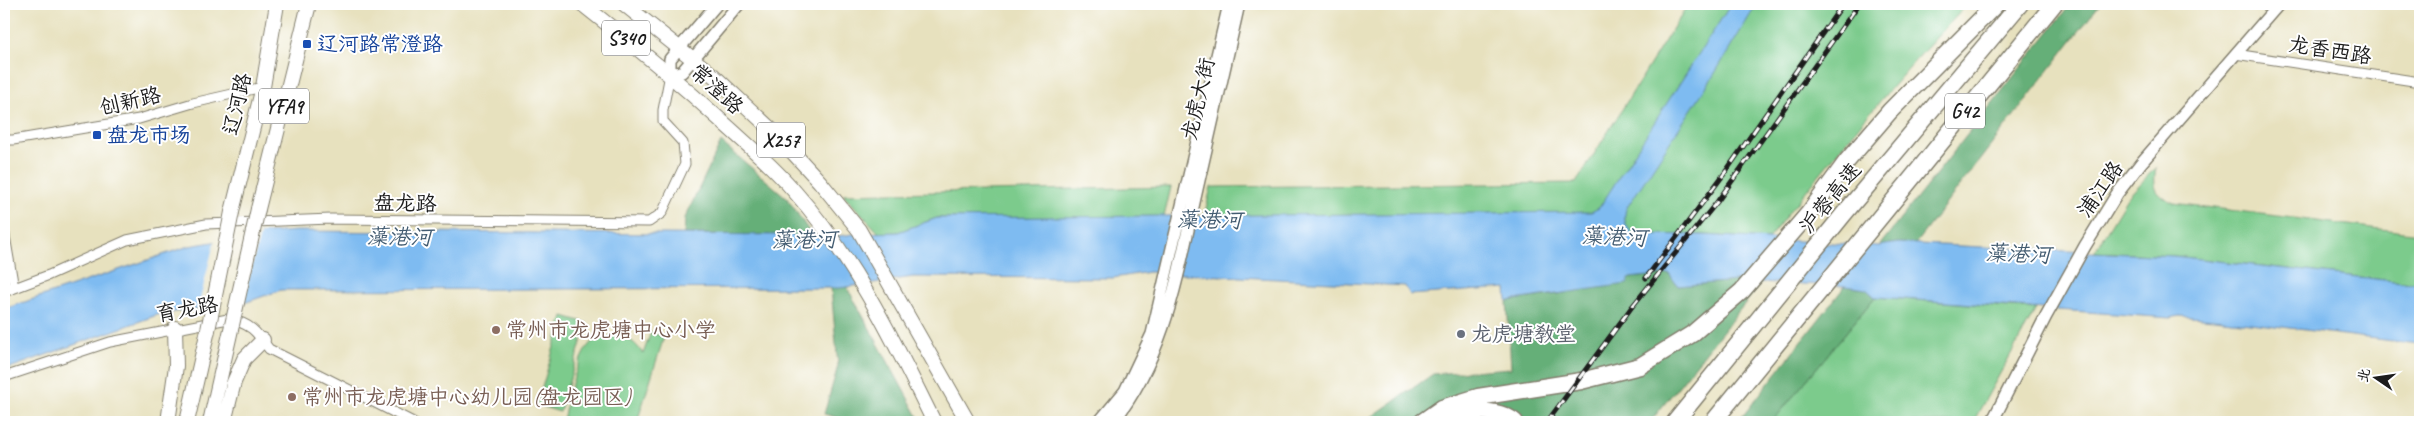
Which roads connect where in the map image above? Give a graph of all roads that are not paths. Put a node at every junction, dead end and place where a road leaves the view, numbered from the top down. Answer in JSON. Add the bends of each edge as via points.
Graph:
{"nodes":[{"id":1,"x":277,"y":4,"type":"edge"},
{"id":2,"x":309,"y":4,"type":"edge"},
{"id":3,"x":582,"y":4,"type":"edge"},
{"id":4,"x":624,"y":4,"type":"edge"},
{"id":5,"x":717,"y":4,"type":"edge"},
{"id":6,"x":739,"y":4,"type":"edge"},
{"id":7,"x":1229,"y":4,"type":"edge"},
{"id":8,"x":1239,"y":4,"type":"edge"},
{"id":9,"x":1996,"y":4,"type":"edge"},
{"id":10,"x":2020,"y":4,"type":"edge"},
{"id":11,"x":2054,"y":4,"type":"edge"},
{"id":12,"x":2279,"y":4,"type":"edge"},
{"id":13,"x":679,"y":47,"type":"junction"},
{"id":14,"x":2235,"y":54,"type":"junction"},
{"id":15,"x":694,"y":59,"type":"junction"},
{"id":16,"x":670,"y":74,"type":"junction"},
{"id":17,"x":2420,"y":82,"type":"edge"},
{"id":18,"x":263,"y":87,"type":"junction"},
{"id":19,"x":4,"y":140,"type":"edge"},
{"id":20,"x":1189,"y":201,"type":"junction"},
{"id":21,"x":4,"y":230,"type":"edge"},
{"id":22,"x":1169,"y":287,"type":"junction"},
{"id":23,"x":14,"y":288,"type":"junction"},
{"id":24,"x":4,"y":292,"type":"edge"},
{"id":25,"x":1809,"y":305,"type":"junction"},
{"id":26,"x":175,"y":328,"type":"junction"},
{"id":27,"x":263,"y":340,"type":"junction"},
{"id":28,"x":4,"y":377,"type":"edge"},
{"id":29,"x":168,"y":422,"type":"edge"},
{"id":30,"x":187,"y":422,"type":"edge"},
{"id":31,"x":210,"y":422,"type":"edge"},
{"id":32,"x":224,"y":422,"type":"edge"},
{"id":33,"x":414,"y":422,"type":"edge"},
{"id":34,"x":934,"y":422,"type":"edge"},
{"id":35,"x":968,"y":422,"type":"edge"},
{"id":36,"x":1099,"y":422,"type":"edge"},
{"id":37,"x":1113,"y":422,"type":"edge"},
{"id":38,"x":1422,"y":422,"type":"edge"},
{"id":39,"x":1438,"y":422,"type":"edge"},
{"id":40,"x":1515,"y":422,"type":"edge"},
{"id":41,"x":1675,"y":422,"type":"edge"},
{"id":42,"x":1712,"y":422,"type":"edge"},
{"id":43,"x":1722,"y":422,"type":"edge"},
{"id":44,"x":1992,"y":422,"type":"edge"}],
"edges":[{"from":1,"to":18,"type":"main road","name":"辽河路","number":"YFA9"},
{"from":2,"to":31,"type":"main road","number":"YFA9","bridge":true},
{"from":3,"to":16,"type":"main road","name":"常澄路","number":"S340"},
{"from":4,"to":13,"type":"main road","name":"常澄路","number":"S340"},
{"from":5,"to":13,"type":"street"},
{"from":6,"to":15,"type":"street"},
{"from":7,"to":20,"type":"street","name":"龙虎大街"},
{"from":8,"to":20,"type":"street","name":"龙虎大街"},
{"from":9,"to":38,"type":"highway","via":[[1890,110],[1742,291],[1692,334],[1640,366],[1581,381],[1472,399],[1442,408]]},
{"from":10,"to":41,"type":"highway","name":"沪蓉高速","number":"G42"},
{"from":11,"to":25,"type":"highway","number":"G42"},
{"from":12,"to":14,"type":"street","name":"浦江路"},
{"from":13,"to":15,"type":"main road","name":"常澄路"},
{"from":13,"to":16,"type":"street","via":[[670,60]]},
{"from":14,"to":17,"type":"street","name":"龙香西路"},
{"from":14,"to":44,"type":"street","name":"浦江路","via":[[2117,194],[2046,316]]},
{"from":15,"to":16,"type":"street","via":[[682,72]]},
{"from":15,"to":35,"type":"main road","name":"常澄路","number":"X257","via":[[776,134],[859,230]]},
{"from":16,"to":23,"type":"street","name":"盘龙路","via":[[663,121],[683,142],[685,164],[662,213],[649,222],[332,219],[206,224],[127,240]]},
{"from":16,"to":34,"type":"main road","name":"常澄路","number":"X257","via":[[788,185],[828,233],[901,354]]},
{"from":18,"to":19,"type":"street","name":"创新路","via":[[139,119]]},
{"from":18,"to":30,"type":"main road","name":"辽河路","number":"YFA9","bridge":true,"via":[[232,212]]},
{"from":20,"to":22,"type":"street"},
{"from":21,"to":23,"type":"street"},
{"from":22,"to":36,"type":"street","via":[[1152,334],[1125,391]]},
{"from":22,"to":37,"type":"street","via":[[1162,336],[1131,398]]},
{"from":23,"to":24,"type":"street","name":"盘龙路"},
{"from":25,"to":42,"type":"highway"},
{"from":25,"to":43,"type":"highway"},
{"from":26,"to":27,"type":"street","name":"育龙路","via":[[228,319],[244,322]]},
{"from":26,"to":28,"type":"street","name":"育龙路","via":[[110,342]]},
{"from":26,"to":29,"type":"main road","via":[[176,366]]},
{"from":27,"to":32,"type":"main road","via":[[244,359],[234,382]]},
{"from":27,"to":33,"type":"street","name":"育龙路","via":[[269,349]]},
{"from":39,"to":40,"type":"highway","via":[[1463,413],[1492,412]]}]}
